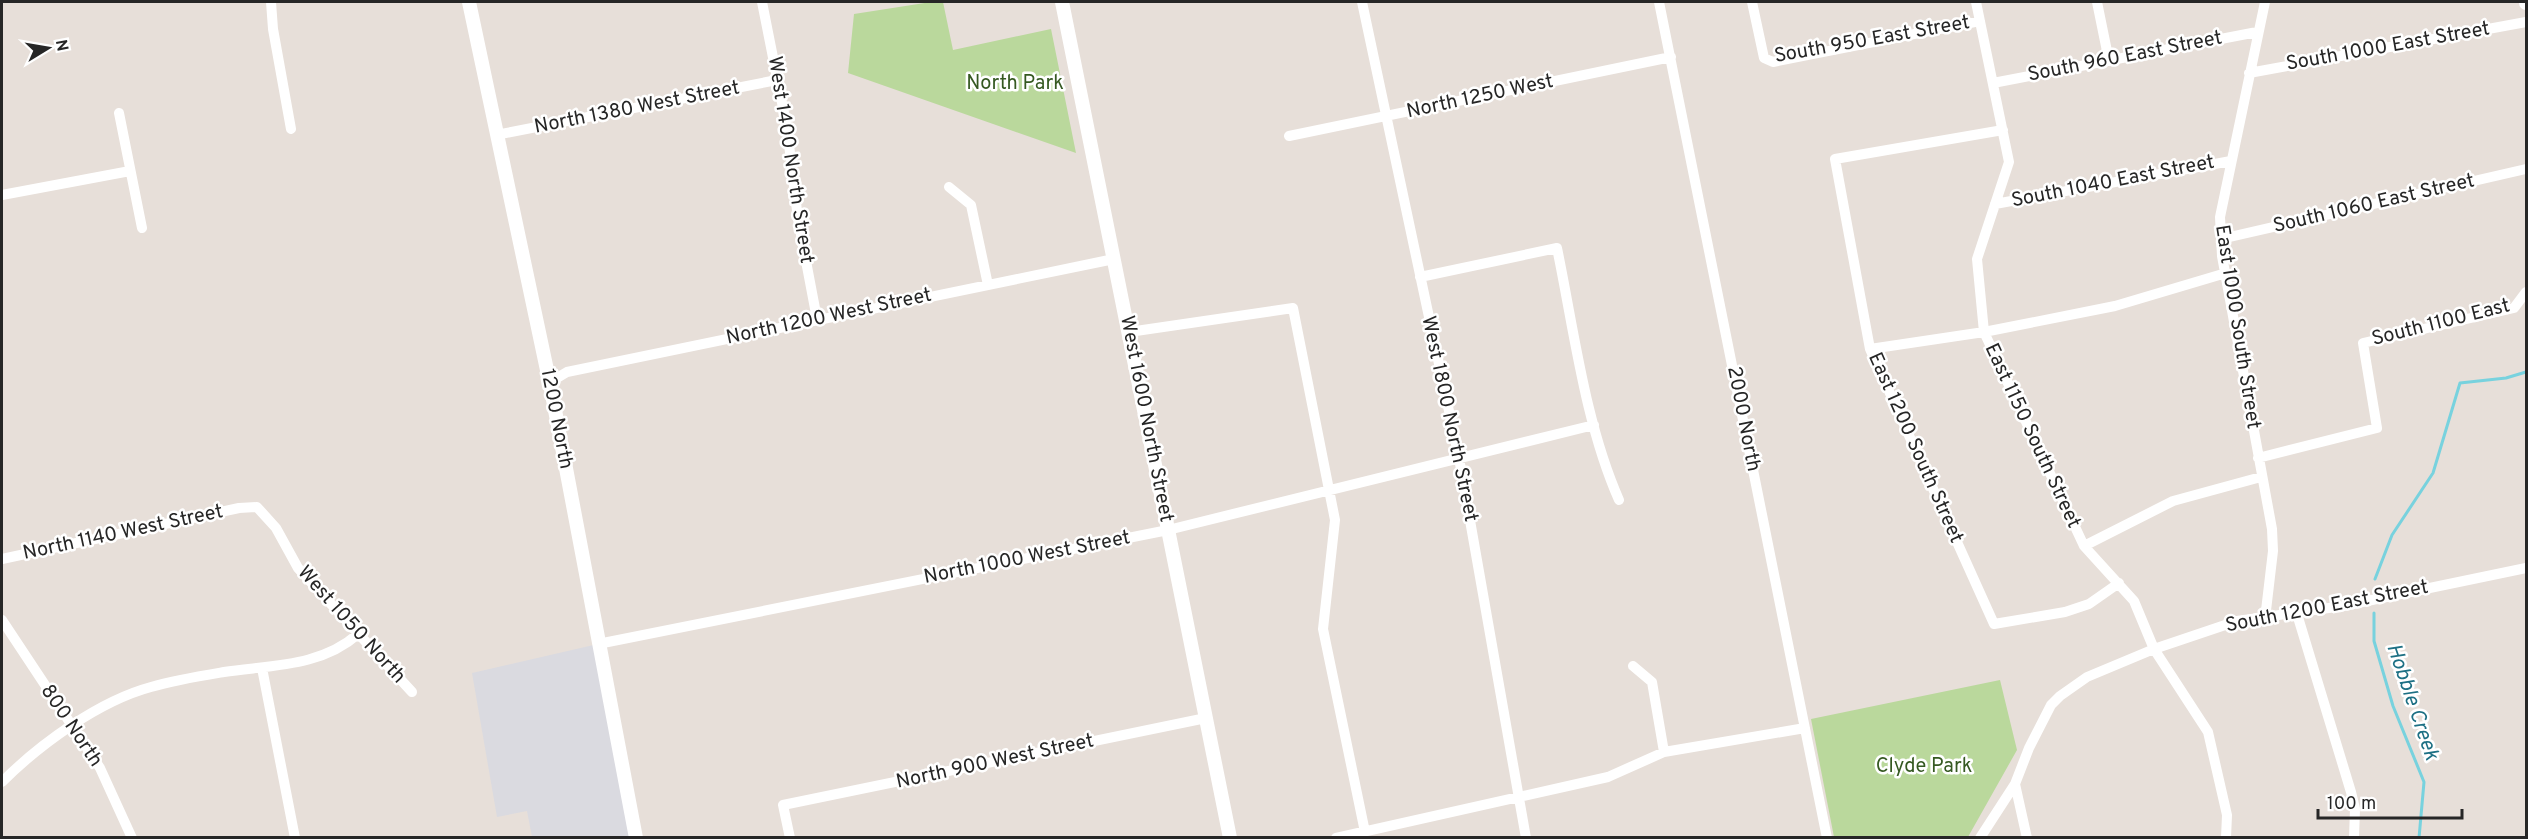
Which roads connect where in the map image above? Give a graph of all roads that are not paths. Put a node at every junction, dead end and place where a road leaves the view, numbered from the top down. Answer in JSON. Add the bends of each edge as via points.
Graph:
{"nodes":[{"id":1,"x":271,"y":2,"type":"edge"},
{"id":2,"x":469,"y":2,"type":"edge"},
{"id":3,"x":762,"y":2,"type":"edge"},
{"id":4,"x":1062,"y":2,"type":"edge"},
{"id":5,"x":1362,"y":2,"type":"edge"},
{"id":6,"x":1659,"y":2,"type":"edge"},
{"id":7,"x":1752,"y":2,"type":"edge"},
{"id":8,"x":1976,"y":2,"type":"edge"},
{"id":9,"x":2097,"y":2,"type":"edge"},
{"id":10,"x":2265,"y":2,"type":"edge"},
{"id":11,"x":1980,"y":21,"type":"junction"},
{"id":12,"x":2526,"y":22,"type":"edge"},
{"id":13,"x":2258,"y":32,"type":"junction"},
{"id":14,"x":1671,"y":57,"type":"junction"},
{"id":15,"x":2109,"y":60,"type":"junction"},
{"id":16,"x":2249,"y":73,"type":"junction"},
{"id":17,"x":777,"y":80,"type":"junction"},
{"id":18,"x":1993,"y":83,"type":"junction"},
{"id":19,"x":119,"y":113,"type":"dead end"},
{"id":20,"x":1386,"y":116,"type":"junction"},
{"id":21,"x":291,"y":129,"type":"dead end"},
{"id":22,"x":2003,"y":130,"type":"junction"},
{"id":23,"x":496,"y":135,"type":"junction"},
{"id":24,"x":1289,"y":136,"type":"dead end"},
{"id":25,"x":2232,"y":160,"type":"junction"},
{"id":26,"x":2526,"y":169,"type":"edge"},
{"id":27,"x":130,"y":171,"type":"junction"},
{"id":28,"x":948,"y":187,"type":"dead end"},
{"id":29,"x":2,"y":195,"type":"edge"},
{"id":30,"x":1995,"y":204,"type":"junction"},
{"id":31,"x":142,"y":228,"type":"dead end"},
{"id":32,"x":2221,"y":239,"type":"junction"},
{"id":33,"x":1114,"y":259,"type":"junction"},
{"id":34,"x":2226,"y":273,"type":"junction"},
{"id":35,"x":1419,"y":277,"type":"junction"},
{"id":36,"x":988,"y":285,"type":"junction"},
{"id":37,"x":2526,"y":292,"type":"edge"},
{"id":38,"x":818,"y":320,"type":"junction"},
{"id":39,"x":1129,"y":332,"type":"junction"},
{"id":40,"x":1984,"y":332,"type":"junction"},
{"id":41,"x":1870,"y":349,"type":"junction"},
{"id":42,"x":551,"y":389,"type":"junction"},
{"id":43,"x":1594,"y":425,"type":"junction"},
{"id":44,"x":1459,"y":458,"type":"junction"},
{"id":45,"x":2258,"y":458,"type":"junction"},
{"id":46,"x":2261,"y":477,"type":"junction"},
{"id":47,"x":1331,"y":490,"type":"junction"},
{"id":48,"x":1619,"y":500,"type":"dead end"},
{"id":49,"x":246,"y":508,"type":"joint"},
{"id":50,"x":1168,"y":530,"type":"junction"},
{"id":51,"x":2084,"y":546,"type":"junction"},
{"id":52,"x":2,"y":559,"type":"edge"},
{"id":53,"x":2526,"y":568,"type":"edge"},
{"id":54,"x":2120,"y":583,"type":"junction"},
{"id":55,"x":2296,"y":614,"type":"junction"},
{"id":56,"x":2265,"y":619,"type":"junction"},
{"id":57,"x":2,"y":620,"type":"edge"},
{"id":58,"x":358,"y":634,"type":"junction"},
{"id":59,"x":598,"y":644,"type":"junction"},
{"id":60,"x":2154,"y":649,"type":"junction"},
{"id":61,"x":1634,"y":666,"type":"dead end"},
{"id":62,"x":262,"y":668,"type":"junction"},
{"id":63,"x":412,"y":693,"type":"dead end"},
{"id":64,"x":1206,"y":718,"type":"junction"},
{"id":65,"x":73,"y":726,"type":"junction"},
{"id":66,"x":1805,"y":728,"type":"junction"},
{"id":67,"x":1664,"y":752,"type":"junction"},
{"id":68,"x":2,"y":782,"type":"edge"},
{"id":69,"x":2015,"y":784,"type":"junction"},
{"id":70,"x":1518,"y":798,"type":"junction"},
{"id":71,"x":1365,"y":832,"type":"junction"},
{"id":72,"x":132,"y":837,"type":"edge"},
{"id":73,"x":296,"y":837,"type":"edge"},
{"id":74,"x":636,"y":837,"type":"edge"},
{"id":75,"x":790,"y":837,"type":"edge"},
{"id":76,"x":1230,"y":837,"type":"edge"},
{"id":77,"x":1336,"y":837,"type":"edge"},
{"id":78,"x":1526,"y":837,"type":"edge"},
{"id":79,"x":1827,"y":837,"type":"edge"},
{"id":80,"x":1980,"y":837,"type":"edge"},
{"id":81,"x":2026,"y":837,"type":"edge"},
{"id":82,"x":2226,"y":837,"type":"edge"},
{"id":83,"x":2354,"y":837,"type":"edge"}],
"edges":[{"from":1,"to":21,"type":"street"},
{"from":2,"to":23,"type":"street","name":"1200 North"},
{"from":3,"to":17,"type":"street","name":"West 1400 North Street"},
{"from":4,"to":33,"type":"street","name":"West 1600 North Street"},
{"from":5,"to":20,"type":"street","name":"West 1800 North Street"},
{"from":6,"to":14,"type":"street","name":"2000 North"},
{"from":7,"to":11,"type":"street","name":"South 950 East Street","via":[[1764,58],[1773,62]]},
{"from":8,"to":11,"type":"street","name":"East 1150 South Street"},
{"from":9,"to":15,"type":"street"},
{"from":10,"to":13,"type":"street","name":"East 1000 South Street"},
{"from":11,"to":18,"type":"street","name":"East 1150 South Street"},
{"from":12,"to":16,"type":"street","name":"South 1000 East Street"},
{"from":13,"to":15,"type":"street","name":"South 960 East Street"},
{"from":13,"to":16,"type":"street","name":"East 1000 South Street"},
{"from":14,"to":20,"type":"street","name":"North 1250 West"},
{"from":14,"to":66,"type":"street","name":"2000 North"},
{"from":15,"to":18,"type":"street","name":"South 960 East Street"},
{"from":16,"to":25,"type":"street","name":"East 1000 South Street"},
{"from":17,"to":23,"type":"street","name":"North 1380 West Street"},
{"from":17,"to":38,"type":"street","name":"West 1400 North Street"},
{"from":18,"to":22,"type":"street","name":"East 1150 South Street"},
{"from":19,"to":27,"type":"street"},
{"from":20,"to":24,"type":"street","name":"North 1250 West"},
{"from":20,"to":35,"type":"street","name":"West 1800 North Street"},
{"from":22,"to":30,"type":"street","name":"East 1150 South Street","via":[[2009,162]]},
{"from":22,"to":41,"type":"street","name":"East 1200 South Street","via":[[1835,159]]},
{"from":23,"to":42,"type":"street","name":"1200 North"},
{"from":25,"to":30,"type":"street","name":"South 1040 East Street"},
{"from":25,"to":32,"type":"street","name":"East 1000 South Street","via":[[2220,217]]},
{"from":26,"to":32,"type":"street","name":"South 1060 East Street"},
{"from":27,"to":29,"type":"street"},
{"from":27,"to":31,"type":"street"},
{"from":28,"to":36,"type":"street","via":[[971,206]]},
{"from":30,"to":40,"type":"street","name":"East 1150 South Street","via":[[1977,259]]},
{"from":32,"to":34,"type":"street","name":"East 1000 South Street"},
{"from":33,"to":36,"type":"street","name":"North 1200 West Street"},
{"from":33,"to":39,"type":"street","name":"West 1600 North Street"},
{"from":34,"to":40,"type":"street","via":[[2115,306]]},
{"from":34,"to":45,"type":"street","name":"East 1000 South Street"},
{"from":35,"to":43,"type":"street","via":[[1557,248]]},
{"from":35,"to":44,"type":"street","name":"West 1800 North Street"},
{"from":36,"to":38,"type":"street","name":"North 1200 West Street"},
{"from":37,"to":45,"type":"street","name":"South 1100 East","via":[[2514,308],[2363,343],[2377,428]]},
{"from":38,"to":42,"type":"street","name":"North 1200 West Street","via":[[567,372],[557,378]]},
{"from":39,"to":47,"type":"street","via":[[1293,308]]},
{"from":39,"to":50,"type":"street","name":"West 1600 North Street"},
{"from":40,"to":41,"type":"street"},
{"from":40,"to":51,"type":"street","name":"East 1150 South Street"},
{"from":41,"to":54,"type":"street","name":"East 1200 South Street","via":[[1994,624],[2065,612],[2089,604]]},
{"from":42,"to":59,"type":"street","name":"1200 North"},
{"from":43,"to":44,"type":"street","name":"North 1000 West Street"},
{"from":43,"to":48,"type":"street"},
{"from":44,"to":47,"type":"street","name":"North 1000 West Street"},
{"from":44,"to":70,"type":"street","name":"West 1800 North Street"},
{"from":45,"to":46,"type":"street","name":"East 1000 South Street"},
{"from":46,"to":51,"type":"street","via":[[2174,501]]},
{"from":46,"to":56,"type":"street","name":"East 1000 South Street","via":[[2273,552]]},
{"from":47,"to":50,"type":"street","name":"North 1000 West Street"},
{"from":47,"to":71,"type":"street","via":[[1335,520],[1323,629]]},
{"from":49,"to":52,"type":"street","name":"North 1140 West Street"},
{"from":49,"to":58,"type":"street","name":"West 1050 North","via":[[256,507],[276,528],[298,568]]},
{"from":50,"to":59,"type":"street","name":"North 1000 West Street"},
{"from":50,"to":64,"type":"street","name":"West 1600 North Street"},
{"from":51,"to":54,"type":"street","name":"East 1150 South Street"},
{"from":53,"to":55,"type":"street","name":"South 1200 East Street"},
{"from":54,"to":60,"type":"street","name":"East 1150 South Street","via":[[2134,602]]},
{"from":55,"to":56,"type":"street","name":"South 1200 East Street"},
{"from":55,"to":83,"type":"street","via":[[2351,792]]},
{"from":56,"to":60,"type":"street","name":"South 1200 East Street","via":[[2237,621]]},
{"from":57,"to":65,"type":"street","name":"800 North"},
{"from":58,"to":62,"type":"street","via":[[348,643],[306,661]]},
{"from":58,"to":63,"type":"street","name":"West 1050 North"},
{"from":59,"to":74,"type":"street","name":"1200 North"},
{"from":60,"to":69,"type":"street","name":"South 1200 East Street","via":[[2087,677],[2060,696],[2044,718]]},
{"from":60,"to":82,"type":"street","name":"East 1150 South Street","via":[[2208,732],[2227,815]]},
{"from":61,"to":67,"type":"street","via":[[1652,682]]},
{"from":62,"to":65,"type":"street","via":[[152,687],[131,694]]},
{"from":62,"to":73,"type":"street"},
{"from":64,"to":75,"type":"street","name":"North 900 West Street","via":[[783,805]]},
{"from":64,"to":76,"type":"street","name":"West 1600 North Street"},
{"from":65,"to":68,"type":"street","via":[[25,759]]},
{"from":65,"to":72,"type":"street","name":"800 North","via":[[100,768]]},
{"from":66,"to":67,"type":"street"},
{"from":66,"to":79,"type":"street","name":"2000 North"},
{"from":67,"to":70,"type":"street","via":[[1608,777]]},
{"from":69,"to":80,"type":"street","name":"South 1200 East Street"},
{"from":69,"to":81,"type":"street"},
{"from":70,"to":71,"type":"street"},
{"from":70,"to":78,"type":"street","name":"West 1800 North Street"},
{"from":71,"to":77,"type":"street"}]}
